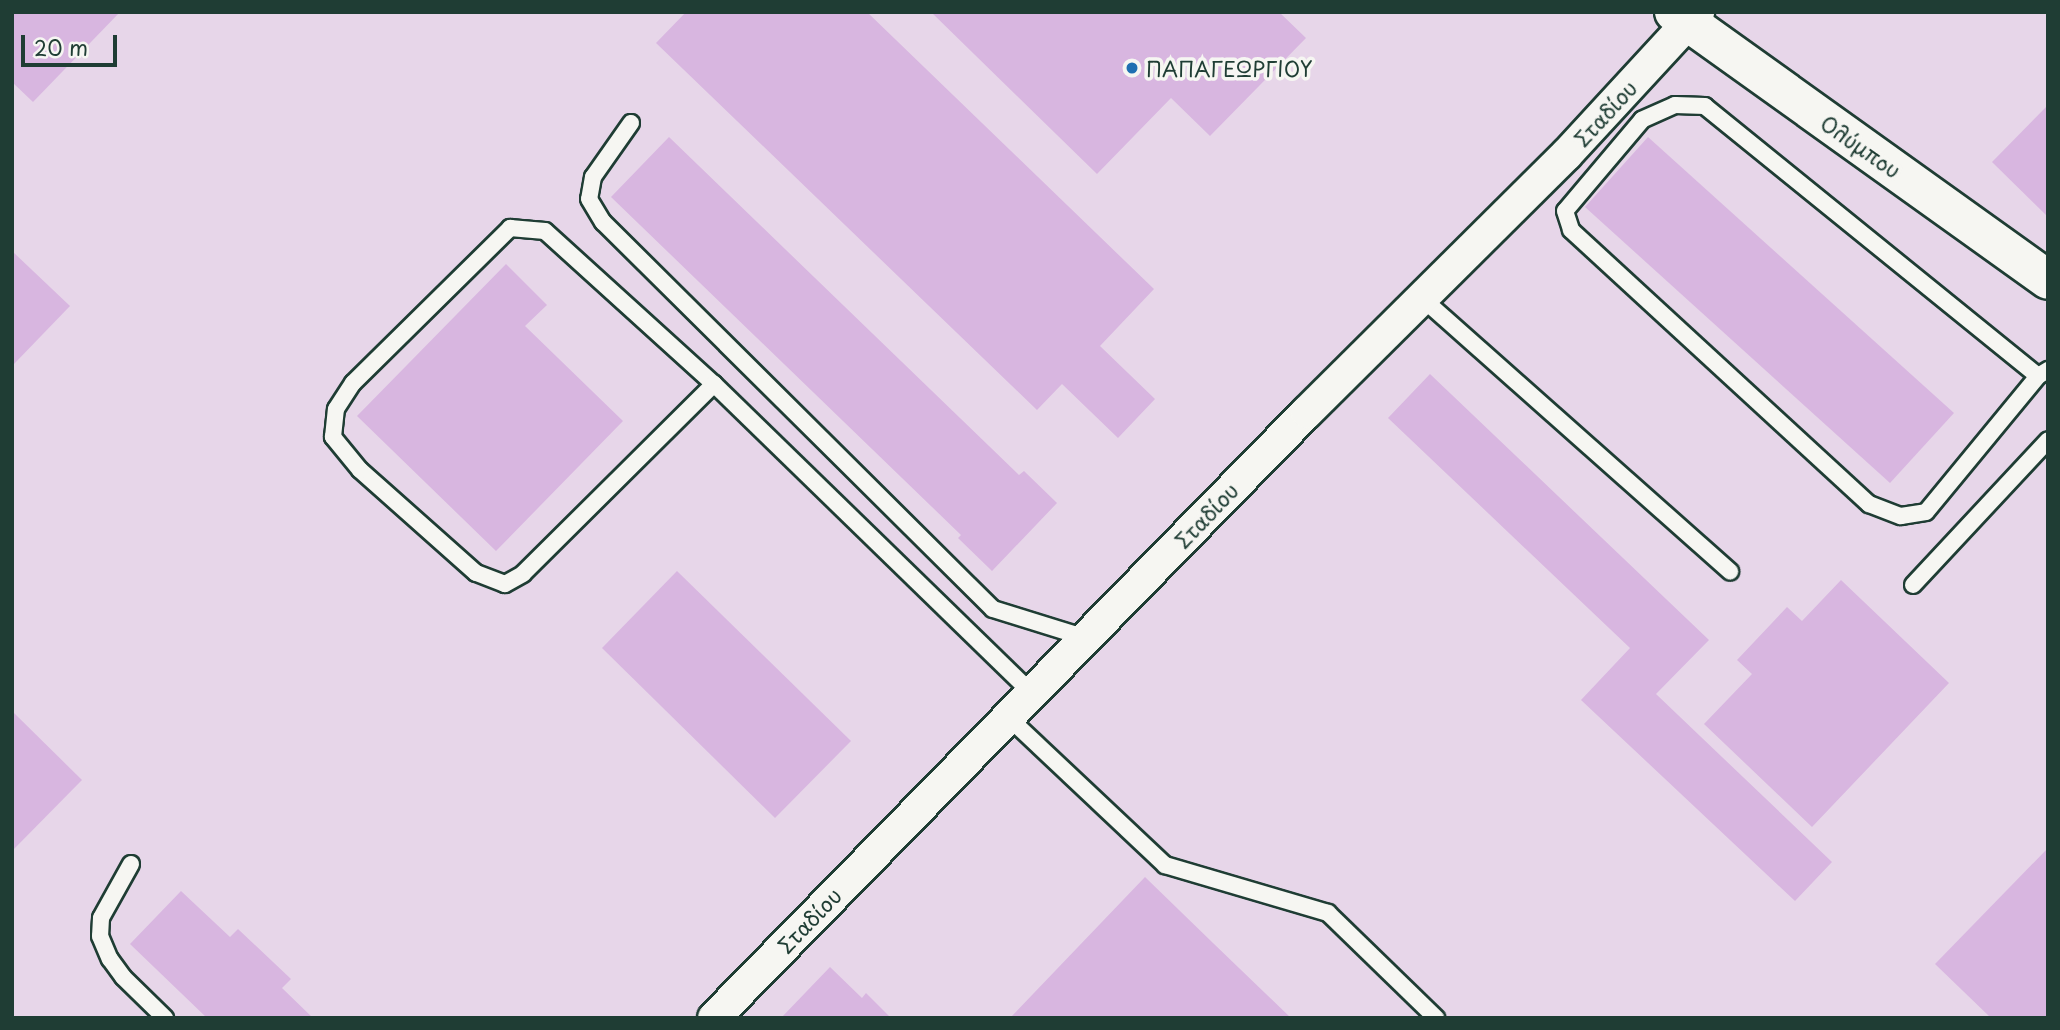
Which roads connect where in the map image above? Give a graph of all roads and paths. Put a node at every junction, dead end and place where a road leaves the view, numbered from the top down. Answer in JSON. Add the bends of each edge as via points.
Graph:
{"nodes":[{"id":1,"x":1687,"y":16,"type":"edge"},
{"id":2,"x":631,"y":123,"type":"dead end"},
{"id":3,"x":2048,"y":280,"type":"edge"},
{"id":4,"x":1422,"y":298,"type":"junction"},
{"id":5,"x":2043,"y":373,"type":"edge"},
{"id":6,"x":714,"y":384,"type":"junction"},
{"id":7,"x":2048,"y":440,"type":"edge"},
{"id":8,"x":1730,"y":571,"type":"dead end"},
{"id":9,"x":1913,"y":585,"type":"dead end"},
{"id":10,"x":1086,"y":638,"type":"junction"},
{"id":11,"x":1032,"y":693,"type":"junction"},
{"id":12,"x":1008,"y":717,"type":"junction"},
{"id":13,"x":131,"y":864,"type":"dead end"},
{"id":14,"x":165,"y":1018,"type":"edge"},
{"id":15,"x":713,"y":1018,"type":"edge"},
{"id":16,"x":1436,"y":1018,"type":"edge"}],
"edges":[{"from":1,"to":3,"type":"street","name":"Ολύμπου"},
{"from":1,"to":4,"type":"street","name":"Σταδίου","via":[[1566,155]]},
{"from":2,"to":10,"type":"lane","via":[[593,177],[589,198],[603,222],[993,609]]},
{"from":4,"to":8,"type":"lane"},
{"from":4,"to":10,"type":"street","name":"Σταδίου"},
{"from":5,"to":5,"type":"lane","via":[[1705,106],[1675,105],[1642,120],[1565,211],[1571,230],[1869,504],[1902,516],[1926,512]]},
{"from":6,"to":6,"type":"lane","via":[[523,574],[505,584],[477,573],[360,470],[333,437],[336,409],[353,383],[510,228],[545,231]]},
{"from":6,"to":11,"type":"lane"},
{"from":7,"to":9,"type":"lane"},
{"from":10,"to":11,"type":"street","name":"Σταδίου"},
{"from":11,"to":12,"type":"street","name":"Σταδίου"},
{"from":12,"to":15,"type":"street","name":"Σταδίου"},
{"from":12,"to":16,"type":"lane","via":[[1165,865],[1328,913]]},
{"from":13,"to":14,"type":"lane","via":[[101,918],[100,936],[123,977]]}]}
